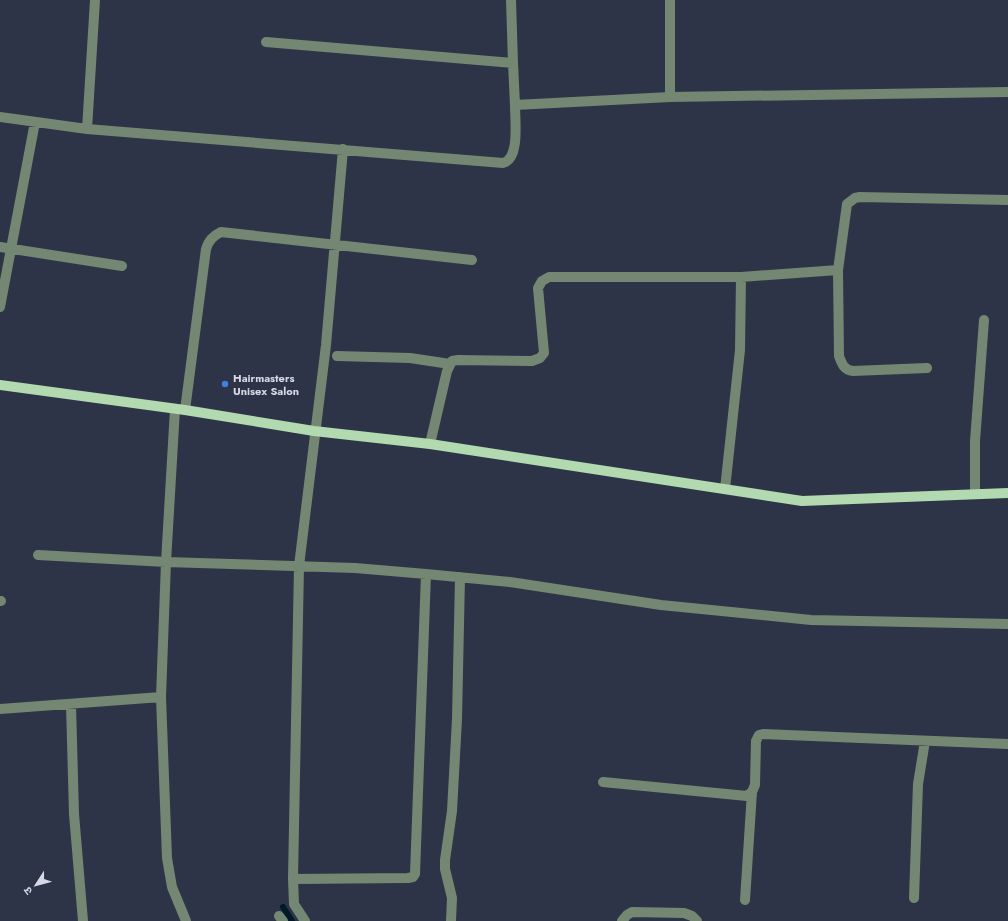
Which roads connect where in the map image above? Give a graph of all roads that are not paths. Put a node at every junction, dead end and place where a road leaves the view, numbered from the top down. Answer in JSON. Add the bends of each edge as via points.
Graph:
{"nodes":[{"id":1,"x":95,"y":0,"type":"edge"},
{"id":2,"x":511,"y":0,"type":"edge"},
{"id":3,"x":670,"y":0,"type":"edge"},
{"id":4,"x":266,"y":42,"type":"dead end"},
{"id":5,"x":512,"y":63,"type":"junction"},
{"id":6,"x":1008,"y":92,"type":"edge"},
{"id":7,"x":670,"y":98,"type":"junction"},
{"id":8,"x":515,"y":106,"type":"junction"},
{"id":9,"x":0,"y":117,"type":"edge"},
{"id":10,"x":35,"y":122,"type":"junction"},
{"id":11,"x":87,"y":129,"type":"junction"},
{"id":12,"x":343,"y":149,"type":"junction"},
{"id":13,"x":1008,"y":200,"type":"edge"},
{"id":14,"x":336,"y":245,"type":"junction"},
{"id":15,"x":5,"y":248,"type":"edge"},
{"id":16,"x":472,"y":260,"type":"dead end"},
{"id":17,"x":122,"y":266,"type":"dead end"},
{"id":18,"x":838,"y":270,"type":"junction"},
{"id":19,"x":741,"y":277,"type":"junction"},
{"id":20,"x":0,"y":307,"type":"edge"},
{"id":21,"x":984,"y":320,"type":"dead end"},
{"id":22,"x":337,"y":356,"type":"dead end"},
{"id":23,"x":450,"y":364,"type":"junction"},
{"id":24,"x":927,"y":368,"type":"dead end"},
{"id":25,"x":0,"y":385,"type":"edge"},
{"id":26,"x":180,"y":410,"type":"junction"},
{"id":27,"x":314,"y":432,"type":"junction"},
{"id":28,"x":430,"y":444,"type":"junction"},
{"id":29,"x":725,"y":489,"type":"junction"},
{"id":30,"x":1008,"y":493,"type":"edge"},
{"id":31,"x":975,"y":494,"type":"junction"},
{"id":32,"x":38,"y":555,"type":"dead end"},
{"id":33,"x":166,"y":562,"type":"junction"},
{"id":34,"x":299,"y":566,"type":"junction"},
{"id":35,"x":426,"y":574,"type":"junction"},
{"id":36,"x":460,"y":577,"type":"junction"},
{"id":37,"x":1008,"y":624,"type":"edge"},
{"id":38,"x":161,"y":697,"type":"junction"},
{"id":39,"x":71,"y":705,"type":"junction"},
{"id":40,"x":0,"y":709,"type":"edge"},
{"id":41,"x":925,"y":741,"type":"junction"},
{"id":42,"x":1008,"y":744,"type":"edge"},
{"id":43,"x":603,"y":782,"type":"dead end"},
{"id":44,"x":752,"y":792,"type":"junction"},
{"id":45,"x":293,"y":879,"type":"junction"},
{"id":46,"x":914,"y":898,"type":"dead end"},
{"id":47,"x":745,"y":900,"type":"dead end"},
{"id":48,"x":83,"y":921,"type":"edge"},
{"id":49,"x":186,"y":921,"type":"edge"},
{"id":50,"x":305,"y":921,"type":"edge"},
{"id":51,"x":451,"y":921,"type":"edge"},
{"id":52,"x":622,"y":921,"type":"edge"},
{"id":53,"x":697,"y":921,"type":"edge"}],
"edges":[{"from":1,"to":11,"type":"street"},
{"from":2,"to":5,"type":"street"},
{"from":3,"to":7,"type":"street"},
{"from":4,"to":5,"type":"street"},
{"from":5,"to":8,"type":"street"},
{"from":6,"to":7,"type":"street"},
{"from":7,"to":8,"type":"street"},
{"from":8,"to":12,"type":"street","via":[[513,154],[508,162]]},
{"from":9,"to":10,"type":"street"},
{"from":10,"to":11,"type":"street"},
{"from":10,"to":15,"type":"street"},
{"from":11,"to":12,"type":"street"},
{"from":12,"to":14,"type":"street"},
{"from":13,"to":18,"type":"street","via":[[854,198],[849,201],[846,208]]},
{"from":14,"to":16,"type":"street"},
{"from":14,"to":26,"type":"street","via":[[221,232],[215,235],[206,249]]},
{"from":14,"to":27,"type":"street"},
{"from":15,"to":17,"type":"street"},
{"from":15,"to":20,"type":"street"},
{"from":18,"to":19,"type":"street"},
{"from":18,"to":24,"type":"street","via":[[839,356],[845,368],[853,371]]},
{"from":19,"to":23,"type":"street","via":[[549,277],[542,281],[538,288],[545,347],[540,358],[458,360]]},
{"from":19,"to":29,"type":"street","via":[[740,350]]},
{"from":21,"to":31,"type":"street","via":[[975,441]]},
{"from":22,"to":23,"type":"street","via":[[410,358]]},
{"from":23,"to":28,"type":"street"},
{"from":25,"to":26,"type":"main road"},
{"from":26,"to":27,"type":"main road"},
{"from":26,"to":33,"type":"street"},
{"from":27,"to":28,"type":"main road"},
{"from":27,"to":34,"type":"street"},
{"from":28,"to":29,"type":"main road"},
{"from":29,"to":31,"type":"main road","via":[[802,501]]},
{"from":30,"to":31,"type":"main road"},
{"from":32,"to":33,"type":"street"},
{"from":33,"to":34,"type":"street"},
{"from":33,"to":38,"type":"street"},
{"from":34,"to":35,"type":"street"},
{"from":34,"to":45,"type":"street"},
{"from":35,"to":36,"type":"street"},
{"from":35,"to":45,"type":"street","via":[[415,874],[408,878]]},
{"from":36,"to":37,"type":"street","via":[[661,605],[811,620]]},
{"from":36,"to":51,"type":"street","via":[[457,719],[452,811],[445,860],[452,898]]},
{"from":38,"to":39,"type":"street"},
{"from":38,"to":49,"type":"street","via":[[167,858],[172,887]]},
{"from":39,"to":40,"type":"street"},
{"from":39,"to":48,"type":"street","via":[[74,814]]},
{"from":41,"to":42,"type":"street"},
{"from":41,"to":44,"type":"street","via":[[761,734],[756,740],[755,785]]},
{"from":41,"to":46,"type":"street","via":[[918,784]]},
{"from":43,"to":44,"type":"street","via":[[747,796]]},
{"from":44,"to":47,"type":"street"},
{"from":45,"to":50,"type":"street","via":[[294,904]]},
{"from":52,"to":53,"type":"street","via":[[632,912],[684,913]]}]}
